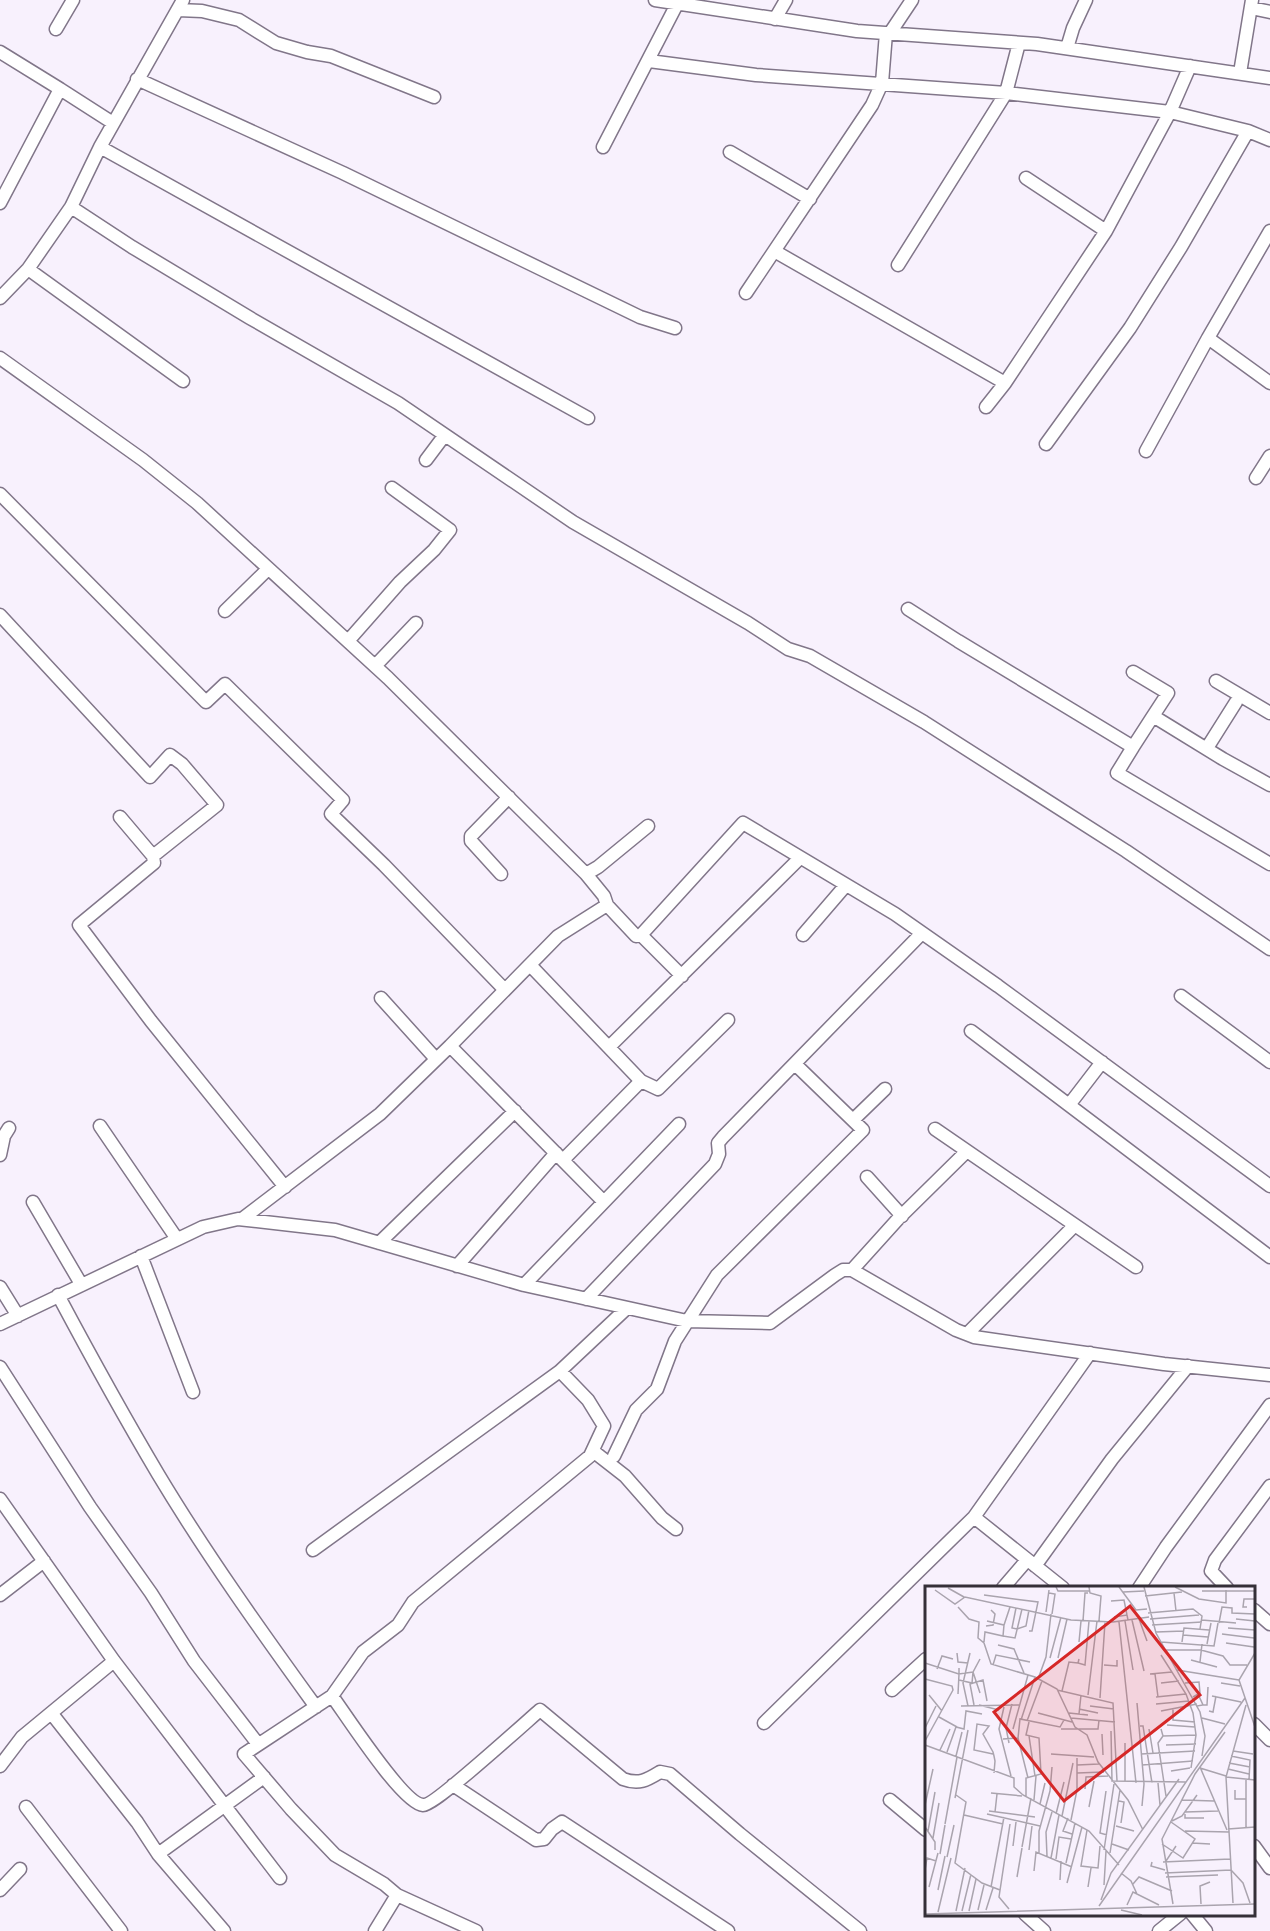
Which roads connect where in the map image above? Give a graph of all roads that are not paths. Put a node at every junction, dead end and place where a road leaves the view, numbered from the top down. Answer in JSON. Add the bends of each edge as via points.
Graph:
{"nodes":[{"id":1,"x":73,"y":0,"type":"edge"},
{"id":2,"x":655,"y":0,"type":"edge"},
{"id":3,"x":786,"y":0,"type":"edge"},
{"id":4,"x":912,"y":0,"type":"edge"},
{"id":5,"x":1086,"y":0,"type":"edge"},
{"id":6,"x":677,"y":4,"type":"junction"},
{"id":7,"x":1252,"y":4,"type":"edge"},
{"id":8,"x":180,"y":5,"type":"edge"},
{"id":9,"x":715,"y":5,"type":"edge"},
{"id":10,"x":1270,"y":12,"type":"edge"},
{"id":11,"x":775,"y":19,"type":"junction"},
{"id":12,"x":56,"y":29,"type":"dead end"},
{"id":13,"x":888,"y":33,"type":"junction"},
{"id":14,"x":1018,"y":43,"type":"junction"},
{"id":15,"x":1066,"y":48,"type":"junction"},
{"id":16,"x":0,"y":52,"type":"edge"},
{"id":17,"x":649,"y":61,"type":"junction"},
{"id":18,"x":1190,"y":66,"type":"junction"},
{"id":19,"x":1240,"y":73,"type":"junction"},
{"id":20,"x":1270,"y":78,"type":"edge"},
{"id":21,"x":137,"y":79,"type":"junction"},
{"id":22,"x":882,"y":83,"type":"junction"},
{"id":23,"x":60,"y":89,"type":"junction"},
{"id":24,"x":1006,"y":93,"type":"junction"},
{"id":25,"x":434,"y":97,"type":"dead end"},
{"id":26,"x":1170,"y":112,"type":"junction"},
{"id":27,"x":113,"y":123,"type":"junction"},
{"id":28,"x":1248,"y":131,"type":"junction"},
{"id":29,"x":1270,"y":140,"type":"edge"},
{"id":30,"x":100,"y":147,"type":"junction"},
{"id":31,"x":603,"y":147,"type":"dead end"},
{"id":32,"x":730,"y":152,"type":"dead end"},
{"id":33,"x":1026,"y":178,"type":"dead end"},
{"id":34,"x":810,"y":199,"type":"junction"},
{"id":35,"x":0,"y":203,"type":"edge"},
{"id":36,"x":71,"y":207,"type":"junction"},
{"id":37,"x":1106,"y":231,"type":"junction"},
{"id":38,"x":1270,"y":231,"type":"edge"},
{"id":39,"x":776,"y":252,"type":"junction"},
{"id":40,"x":898,"y":265,"type":"dead end"},
{"id":41,"x":28,"y":269,"type":"junction"},
{"id":42,"x":746,"y":293,"type":"dead end"},
{"id":43,"x":0,"y":298,"type":"edge"},
{"id":44,"x":675,"y":328,"type":"dead end"},
{"id":45,"x":1208,"y":338,"type":"junction"},
{"id":46,"x":0,"y":358,"type":"edge"},
{"id":47,"x":183,"y":381,"type":"dead end"},
{"id":48,"x":1005,"y":383,"type":"junction"},
{"id":49,"x":1270,"y":383,"type":"edge"},
{"id":50,"x":986,"y":407,"type":"dead end"},
{"id":51,"x":588,"y":418,"type":"dead end"},
{"id":52,"x":444,"y":436,"type":"junction"},
{"id":53,"x":1046,"y":444,"type":"dead end"},
{"id":54,"x":1146,"y":451,"type":"dead end"},
{"id":55,"x":1270,"y":456,"type":"edge"},
{"id":56,"x":426,"y":460,"type":"dead end"},
{"id":57,"x":1256,"y":478,"type":"dead end"},
{"id":58,"x":392,"y":488,"type":"dead end"},
{"id":59,"x":0,"y":494,"type":"edge"},
{"id":60,"x":268,"y":569,"type":"junction"},
{"id":61,"x":909,"y":609,"type":"dead end"},
{"id":62,"x":225,"y":611,"type":"dead end"},
{"id":63,"x":0,"y":615,"type":"edge"},
{"id":64,"x":416,"y":623,"type":"dead end"},
{"id":65,"x":348,"y":641,"type":"junction"},
{"id":66,"x":375,"y":666,"type":"junction"},
{"id":67,"x":1133,"y":672,"type":"dead end"},
{"id":68,"x":1216,"y":681,"type":"dead end"},
{"id":69,"x":1236,"y":702,"type":"dead end"},
{"id":70,"x":1270,"y":713,"type":"edge"},
{"id":71,"x":1153,"y":716,"type":"junction"},
{"id":72,"x":1133,"y":747,"type":"junction"},
{"id":73,"x":1207,"y":748,"type":"junction"},
{"id":74,"x":1270,"y":785,"type":"edge"},
{"id":75,"x":509,"y":797,"type":"junction"},
{"id":76,"x":120,"y":817,"type":"dead end"},
{"id":77,"x":648,"y":826,"type":"dead end"},
{"id":78,"x":153,"y":856,"type":"junction"},
{"id":79,"x":800,"y":858,"type":"junction"},
{"id":80,"x":1270,"y":864,"type":"edge"},
{"id":81,"x":501,"y":874,"type":"dead end"},
{"id":82,"x":586,"y":874,"type":"junction"},
{"id":83,"x":846,"y":885,"type":"junction"},
{"id":84,"x":607,"y":905,"type":"junction"},
{"id":85,"x":921,"y":933,"type":"junction"},
{"id":86,"x":641,"y":935,"type":"junction"},
{"id":87,"x":803,"y":935,"type":"dead end"},
{"id":88,"x":1270,"y":949,"type":"edge"},
{"id":89,"x":530,"y":965,"type":"junction"},
{"id":90,"x":681,"y":976,"type":"junction"},
{"id":91,"x":505,"y":990,"type":"junction"},
{"id":92,"x":1180,"y":996,"type":"dead end"},
{"id":93,"x":381,"y":998,"type":"dead end"},
{"id":94,"x":728,"y":1020,"type":"dead end"},
{"id":95,"x":971,"y":1031,"type":"dead end"},
{"id":96,"x":450,"y":1046,"type":"junction"},
{"id":97,"x":609,"y":1047,"type":"junction"},
{"id":98,"x":436,"y":1059,"type":"junction"},
{"id":99,"x":1102,"y":1062,"type":"junction"},
{"id":100,"x":1270,"y":1062,"type":"edge"},
{"id":101,"x":795,"y":1064,"type":"junction"},
{"id":102,"x":641,"y":1080,"type":"junction"},
{"id":103,"x":885,"y":1089,"type":"dead end"},
{"id":104,"x":1069,"y":1106,"type":"junction"},
{"id":105,"x":515,"y":1111,"type":"junction"},
{"id":106,"x":853,"y":1120,"type":"junction"},
{"id":107,"x":679,"y":1124,"type":"dead end"},
{"id":108,"x":100,"y":1126,"type":"dead end"},
{"id":109,"x":9,"y":1128,"type":"dead end"},
{"id":110,"x":935,"y":1129,"type":"dead end"},
{"id":111,"x":967,"y":1151,"type":"junction"},
{"id":112,"x":0,"y":1155,"type":"edge"},
{"id":113,"x":559,"y":1157,"type":"junction"},
{"id":114,"x":867,"y":1177,"type":"dead end"},
{"id":115,"x":1270,"y":1186,"type":"edge"},
{"id":116,"x":285,"y":1187,"type":"junction"},
{"id":117,"x":33,"y":1202,"type":"dead end"},
{"id":118,"x":604,"y":1202,"type":"junction"},
{"id":119,"x":902,"y":1216,"type":"junction"},
{"id":120,"x":242,"y":1219,"type":"junction"},
{"id":121,"x":1074,"y":1225,"type":"junction"},
{"id":122,"x":177,"y":1239,"type":"junction"},
{"id":123,"x":379,"y":1243,"type":"junction"},
{"id":124,"x":141,"y":1256,"type":"junction"},
{"id":125,"x":1270,"y":1257,"type":"edge"},
{"id":126,"x":457,"y":1266,"type":"junction"},
{"id":127,"x":1136,"y":1267,"type":"dead end"},
{"id":128,"x":852,"y":1270,"type":"junction"},
{"id":129,"x":81,"y":1284,"type":"junction"},
{"id":130,"x":524,"y":1286,"type":"junction"},
{"id":131,"x":0,"y":1287,"type":"edge"},
{"id":132,"x":58,"y":1295,"type":"junction"},
{"id":133,"x":586,"y":1299,"type":"junction"},
{"id":134,"x":627,"y":1308,"type":"junction"},
{"id":135,"x":18,"y":1316,"type":"junction"},
{"id":136,"x":687,"y":1320,"type":"junction"},
{"id":137,"x":0,"y":1324,"type":"edge"},
{"id":138,"x":967,"y":1334,"type":"junction"},
{"id":139,"x":1090,"y":1353,"type":"junction"},
{"id":140,"x":1188,"y":1366,"type":"junction"},
{"id":141,"x":0,"y":1367,"type":"edge"},
{"id":142,"x":560,"y":1371,"type":"junction"},
{"id":143,"x":1270,"y":1375,"type":"edge"},
{"id":144,"x":193,"y":1392,"type":"dead end"},
{"id":145,"x":1270,"y":1405,"type":"edge"},
{"id":146,"x":593,"y":1451,"type":"junction"},
{"id":147,"x":614,"y":1456,"type":"dead end"},
{"id":148,"x":1270,"y":1486,"type":"edge"},
{"id":149,"x":0,"y":1499,"type":"edge"},
{"id":150,"x":974,"y":1517,"type":"junction"},
{"id":151,"x":676,"y":1530,"type":"dead end"},
{"id":152,"x":313,"y":1550,"type":"dead end"},
{"id":153,"x":44,"y":1561,"type":"junction"},
{"id":154,"x":1031,"y":1563,"type":"junction"},
{"id":155,"x":1004,"y":1586,"type":"edge"},
{"id":156,"x":1062,"y":1586,"type":"edge"},
{"id":157,"x":1140,"y":1586,"type":"edge"},
{"id":158,"x":1226,"y":1586,"type":"edge"},
{"id":159,"x":0,"y":1595,"type":"edge"},
{"id":160,"x":1255,"y":1611,"type":"edge"},
{"id":161,"x":1270,"y":1624,"type":"edge"},
{"id":162,"x":114,"y":1661,"type":"junction"},
{"id":163,"x":925,"y":1661,"type":"edge"},
{"id":164,"x":892,"y":1690,"type":"dead end"},
{"id":165,"x":332,"y":1696,"type":"junction"},
{"id":166,"x":316,"y":1707,"type":"junction"},
{"id":167,"x":52,"y":1714,"type":"junction"},
{"id":168,"x":764,"y":1723,"type":"dead end"},
{"id":169,"x":1255,"y":1726,"type":"edge"},
{"id":170,"x":1270,"y":1740,"type":"edge"},
{"id":171,"x":258,"y":1744,"type":"junction"},
{"id":172,"x":0,"y":1766,"type":"edge"},
{"id":173,"x":264,"y":1777,"type":"junction"},
{"id":174,"x":453,"y":1785,"type":"junction"},
{"id":175,"x":890,"y":1800,"type":"dead end"},
{"id":176,"x":225,"y":1805,"type":"junction"},
{"id":177,"x":26,"y":1807,"type":"dead end"},
{"id":178,"x":925,"y":1828,"type":"edge"},
{"id":179,"x":1255,"y":1847,"type":"edge"},
{"id":180,"x":159,"y":1854,"type":"junction"},
{"id":181,"x":1270,"y":1868,"type":"edge"},
{"id":182,"x":20,"y":1869,"type":"dead end"},
{"id":183,"x":280,"y":1878,"type":"dead end"},
{"id":184,"x":0,"y":1890,"type":"edge"},
{"id":185,"x":397,"y":1895,"type":"junction"},
{"id":186,"x":1027,"y":1916,"type":"edge"},
{"id":187,"x":1178,"y":1916,"type":"edge"},
{"id":188,"x":1194,"y":1916,"type":"edge"},
{"id":189,"x":121,"y":1931,"type":"edge"},
{"id":190,"x":224,"y":1931,"type":"edge"},
{"id":191,"x":375,"y":1931,"type":"edge"},
{"id":192,"x":476,"y":1931,"type":"edge"},
{"id":193,"x":729,"y":1931,"type":"edge"},
{"id":194,"x":860,"y":1931,"type":"edge"},
{"id":195,"x":1044,"y":1931,"type":"edge"},
{"id":196,"x":1159,"y":1931,"type":"edge"},
{"id":197,"x":1206,"y":1931,"type":"edge"}],
"edges":[{"from":1,"to":12,"type":"street"},
{"from":2,"to":6,"type":"street"},
{"from":3,"to":11,"type":"street"},
{"from":4,"to":13,"type":"street"},
{"from":5,"to":15,"type":"street"},
{"from":6,"to":9,"type":"street"},
{"from":6,"to":17,"type":"street"},
{"from":7,"to":10,"type":"street"},
{"from":7,"to":19,"type":"street"},
{"from":8,"to":21,"type":"street"},
{"from":8,"to":25,"type":"street","via":[[239,20],[276,44],[331,56]]},
{"from":9,"to":11,"type":"street"},
{"from":11,"to":13,"type":"street"},
{"from":13,"to":14,"type":"street"},
{"from":13,"to":22,"type":"street"},
{"from":14,"to":15,"type":"street"},
{"from":14,"to":24,"type":"street"},
{"from":15,"to":18,"type":"street"},
{"from":16,"to":23,"type":"street"},
{"from":17,"to":22,"type":"street","via":[[756,75]]},
{"from":17,"to":31,"type":"street"},
{"from":18,"to":19,"type":"street"},
{"from":18,"to":26,"type":"street"},
{"from":19,"to":20,"type":"street"},
{"from":21,"to":27,"type":"street"},
{"from":21,"to":44,"type":"street","via":[[343,173],[640,317]]},
{"from":22,"to":24,"type":"street"},
{"from":22,"to":34,"type":"street","via":[[872,105]]},
{"from":23,"to":27,"type":"street"},
{"from":23,"to":35,"type":"street"},
{"from":24,"to":26,"type":"street"},
{"from":24,"to":40,"type":"street"},
{"from":26,"to":28,"type":"street"},
{"from":26,"to":37,"type":"street"},
{"from":27,"to":30,"type":"street"},
{"from":28,"to":29,"type":"street"},
{"from":28,"to":53,"type":"street","via":[[1130,328]]},
{"from":30,"to":36,"type":"street"},
{"from":30,"to":51,"type":"street"},
{"from":32,"to":34,"type":"street"},
{"from":33,"to":37,"type":"street"},
{"from":34,"to":39,"type":"street"},
{"from":36,"to":41,"type":"street"},
{"from":36,"to":52,"type":"street","via":[[132,248],[398,403]]},
{"from":37,"to":48,"type":"street"},
{"from":38,"to":45,"type":"street"},
{"from":39,"to":42,"type":"street"},
{"from":39,"to":48,"type":"street"},
{"from":41,"to":43,"type":"street"},
{"from":41,"to":47,"type":"street"},
{"from":45,"to":49,"type":"street"},
{"from":45,"to":54,"type":"street"},
{"from":46,"to":60,"type":"street","via":[[152,467]]},
{"from":48,"to":50,"type":"street"},
{"from":52,"to":56,"type":"street"},
{"from":52,"to":88,"type":"street","via":[[573,522],[788,649],[810,656],[934,729],[1126,850]]},
{"from":55,"to":57,"type":"street"},
{"from":58,"to":65,"type":"street","via":[[450,530]]},
{"from":59,"to":91,"type":"street","via":[[207,702],[225,684],[260,717],[343,800],[331,814]]},
{"from":60,"to":62,"type":"street"},
{"from":60,"to":65,"type":"street"},
{"from":61,"to":72,"type":"street"},
{"from":63,"to":78,"type":"street","via":[[150,777],[170,755],[217,806]]},
{"from":64,"to":66,"type":"street"},
{"from":65,"to":66,"type":"street"},
{"from":66,"to":75,"type":"street"},
{"from":67,"to":71,"type":"street","via":[[1168,693]]},
{"from":68,"to":70,"type":"street"},
{"from":69,"to":73,"type":"street"},
{"from":71,"to":72,"type":"street"},
{"from":71,"to":73,"type":"street"},
{"from":72,"to":80,"type":"street","via":[[1117,773]]},
{"from":73,"to":74,"type":"street"},
{"from":75,"to":81,"type":"street","via":[[471,836],[471,841]]},
{"from":75,"to":82,"type":"street"},
{"from":76,"to":78,"type":"street"},
{"from":77,"to":82,"type":"street"},
{"from":78,"to":116,"type":"street","via":[[154,863],[79,925]]},
{"from":79,"to":83,"type":"street"},
{"from":79,"to":86,"type":"street","via":[[743,824]]},
{"from":79,"to":90,"type":"street"},
{"from":82,"to":84,"type":"street"},
{"from":83,"to":85,"type":"street"},
{"from":83,"to":87,"type":"street"},
{"from":84,"to":86,"type":"street","via":[[636,936]]},
{"from":84,"to":89,"type":"street","via":[[558,936]]},
{"from":85,"to":99,"type":"street"},
{"from":85,"to":101,"type":"street"},
{"from":86,"to":90,"type":"street"},
{"from":89,"to":91,"type":"street"},
{"from":89,"to":97,"type":"street"},
{"from":90,"to":97,"type":"street"},
{"from":91,"to":96,"type":"street"},
{"from":92,"to":100,"type":"street"},
{"from":93,"to":98,"type":"street"},
{"from":94,"to":102,"type":"street","via":[[658,1089]]},
{"from":95,"to":104,"type":"street"},
{"from":96,"to":98,"type":"street"},
{"from":96,"to":105,"type":"street"},
{"from":97,"to":102,"type":"street"},
{"from":98,"to":116,"type":"street","via":[[380,1114]]},
{"from":99,"to":104,"type":"street"},
{"from":99,"to":115,"type":"street"},
{"from":101,"to":106,"type":"street"},
{"from":101,"to":133,"type":"street","via":[[718,1143],[715,1164]]},
{"from":102,"to":113,"type":"street"},
{"from":103,"to":106,"type":"street"},
{"from":104,"to":125,"type":"street"},
{"from":105,"to":113,"type":"street"},
{"from":105,"to":123,"type":"street"},
{"from":106,"to":136,"type":"street","via":[[863,1130],[717,1275]]},
{"from":107,"to":118,"type":"street"},
{"from":108,"to":122,"type":"street"},
{"from":109,"to":112,"type":"street"},
{"from":110,"to":111,"type":"street"},
{"from":111,"to":119,"type":"street"},
{"from":111,"to":121,"type":"street"},
{"from":113,"to":118,"type":"street"},
{"from":113,"to":126,"type":"street"},
{"from":114,"to":119,"type":"street"},
{"from":116,"to":120,"type":"street"},
{"from":117,"to":129,"type":"street"},
{"from":118,"to":130,"type":"street"},
{"from":119,"to":128,"type":"street"},
{"from":120,"to":122,"type":"street","via":[[203,1227]]},
{"from":120,"to":123,"type":"street","via":[[335,1230]]},
{"from":121,"to":127,"type":"street"},
{"from":121,"to":138,"type":"street"},
{"from":122,"to":124,"type":"street"},
{"from":123,"to":126,"type":"street"},
{"from":124,"to":129,"type":"street"},
{"from":124,"to":144,"type":"street"},
{"from":126,"to":130,"type":"street"},
{"from":128,"to":136,"type":"street","via":[[843,1270],[770,1323]]},
{"from":128,"to":138,"type":"street"},
{"from":129,"to":132,"type":"street"},
{"from":130,"to":133,"type":"street"},
{"from":131,"to":135,"type":"street"},
{"from":132,"to":135,"type":"street"},
{"from":132,"to":166,"type":"street","via":[[158,1474],[235,1595]]},
{"from":133,"to":134,"type":"street"},
{"from":134,"to":136,"type":"street"},
{"from":134,"to":142,"type":"street"},
{"from":135,"to":137,"type":"street"},
{"from":136,"to":147,"type":"street","via":[[657,1389],[636,1410]]},
{"from":138,"to":139,"type":"street"},
{"from":139,"to":140,"type":"street"},
{"from":139,"to":150,"type":"street"},
{"from":140,"to":143,"type":"street"},
{"from":140,"to":154,"type":"street"},
{"from":141,"to":171,"type":"street","via":[[194,1661]]},
{"from":142,"to":146,"type":"street","via":[[588,1400],[604,1426]]},
{"from":142,"to":152,"type":"street"},
{"from":145,"to":157,"type":"street"},
{"from":146,"to":151,"type":"street","via":[[625,1476]]},
{"from":146,"to":165,"type":"street","via":[[413,1602],[398,1625],[363,1652]]},
{"from":148,"to":158,"type":"street","via":[[1215,1560],[1212,1571]]},
{"from":149,"to":153,"type":"street"},
{"from":150,"to":154,"type":"street"},
{"from":150,"to":168,"type":"street"},
{"from":153,"to":159,"type":"street"},
{"from":153,"to":162,"type":"street"},
{"from":154,"to":155,"type":"street"},
{"from":154,"to":156,"type":"street"},
{"from":160,"to":161,"type":"street"},
{"from":162,"to":167,"type":"street"},
{"from":162,"to":176,"type":"street"},
{"from":163,"to":164,"type":"street"},
{"from":165,"to":166,"type":"street"},
{"from":165,"to":174,"type":"street","via":[[398,1787],[417,1804],[428,1805]]},
{"from":166,"to":171,"type":"street"},
{"from":167,"to":172,"type":"street","via":[[22,1737]]},
{"from":167,"to":180,"type":"street"},
{"from":169,"to":170,"type":"street"},
{"from":171,"to":173,"type":"street","via":[[244,1754]]},
{"from":173,"to":176,"type":"street"},
{"from":173,"to":185,"type":"street","via":[[335,1855]]},
{"from":174,"to":193,"type":"street","via":[[536,1840],[544,1839],[562,1822]]},
{"from":174,"to":194,"type":"street","via":[[540,1710],[623,1779],[645,1782],[660,1772],[670,1774]]},
{"from":175,"to":178,"type":"street"},
{"from":176,"to":180,"type":"street"},
{"from":176,"to":183,"type":"street"},
{"from":177,"to":189,"type":"street"},
{"from":179,"to":181,"type":"street"},
{"from":180,"to":190,"type":"street"},
{"from":182,"to":184,"type":"street"},
{"from":185,"to":191,"type":"street"},
{"from":185,"to":192,"type":"street"},
{"from":186,"to":195,"type":"street"},
{"from":187,"to":196,"type":"street"},
{"from":188,"to":197,"type":"street"}]}
